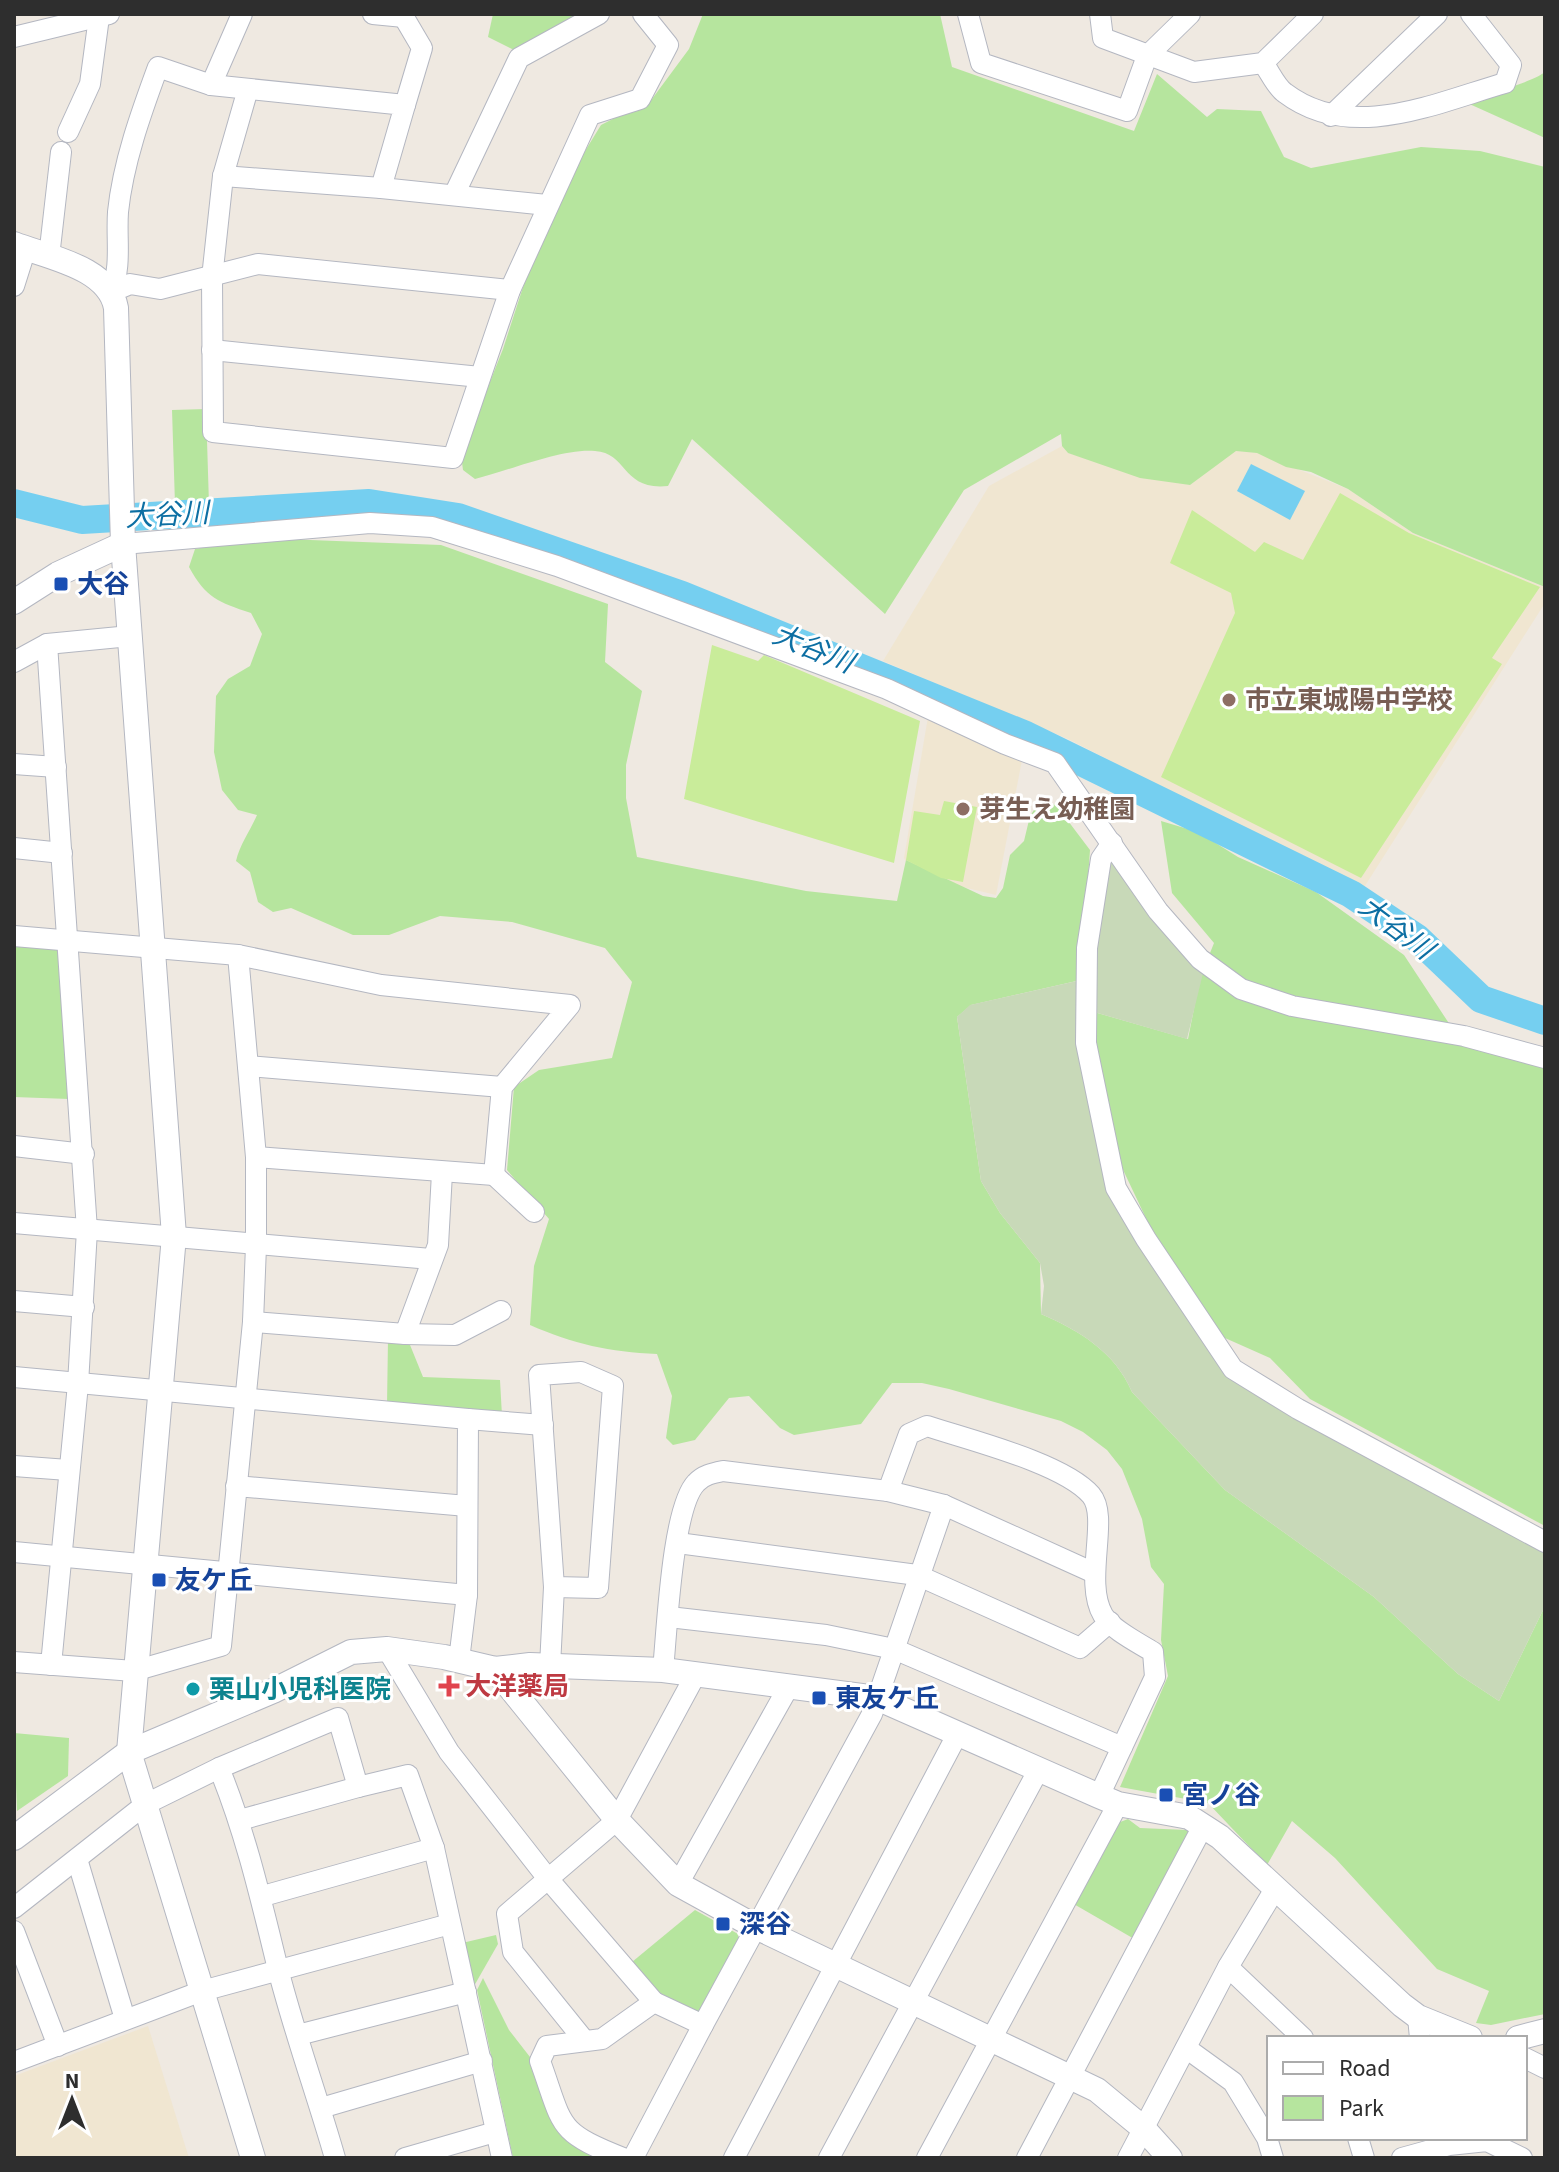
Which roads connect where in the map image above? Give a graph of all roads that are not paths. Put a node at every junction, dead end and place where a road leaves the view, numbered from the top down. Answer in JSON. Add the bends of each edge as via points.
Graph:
{"nodes":[{"id":1,"x":242,"y":14,"type":"edge"},
{"id":2,"x":373,"y":14,"type":"edge"},
{"id":3,"x":599,"y":14,"type":"edge"},
{"id":4,"x":643,"y":14,"type":"edge"},
{"id":5,"x":968,"y":14,"type":"edge"},
{"id":6,"x":1100,"y":14,"type":"edge"},
{"id":7,"x":1190,"y":14,"type":"edge"},
{"id":8,"x":1313,"y":14,"type":"edge"},
{"id":9,"x":1437,"y":14,"type":"edge"},
{"id":10,"x":1471,"y":14,"type":"edge"},
{"id":11,"x":104,"y":16,"type":"edge"},
{"id":12,"x":403,"y":16,"type":"edge"},
{"id":13,"x":14,"y":37,"type":"edge"},
{"id":14,"x":1147,"y":56,"type":"junction"},
{"id":15,"x":1263,"y":63,"type":"junction"},
{"id":16,"x":211,"y":85,"type":"junction"},
{"id":17,"x":248,"y":89,"type":"junction"},
{"id":18,"x":405,"y":105,"type":"junction"},
{"id":19,"x":1331,"y":116,"type":"junction"},
{"id":20,"x":68,"y":132,"type":"dead end"},
{"id":21,"x":61,"y":152,"type":"dead end"},
{"id":22,"x":223,"y":176,"type":"junction"},
{"id":23,"x":381,"y":188,"type":"junction"},
{"id":24,"x":454,"y":195,"type":"junction"},
{"id":25,"x":547,"y":205,"type":"junction"},
{"id":26,"x":20,"y":246,"type":"edge"},
{"id":27,"x":49,"y":257,"type":"junction"},
{"id":28,"x":212,"y":278,"type":"junction"},
{"id":29,"x":14,"y":286,"type":"edge"},
{"id":30,"x":510,"y":290,"type":"junction"},
{"id":31,"x":111,"y":292,"type":"junction"},
{"id":32,"x":212,"y":350,"type":"junction"},
{"id":33,"x":480,"y":377,"type":"junction"},
{"id":34,"x":123,"y":528,"type":"junction"},
{"id":35,"x":14,"y":602,"type":"edge"},
{"id":36,"x":130,"y":636,"type":"junction"},
{"id":37,"x":47,"y":644,"type":"junction"},
{"id":38,"x":14,"y":662,"type":"edge"},
{"id":39,"x":14,"y":764,"type":"edge"},
{"id":40,"x":56,"y":767,"type":"junction"},
{"id":41,"x":1112,"y":843,"type":"junction"},
{"id":42,"x":14,"y":848,"type":"edge"},
{"id":43,"x":62,"y":853,"type":"junction"},
{"id":44,"x":14,"y":936,"type":"edge"},
{"id":45,"x":68,"y":940,"type":"junction"},
{"id":46,"x":155,"y":945,"type":"junction"},
{"id":47,"x":238,"y":955,"type":"junction"},
{"id":48,"x":1545,"y":1058,"type":"edge"},
{"id":49,"x":248,"y":1066,"type":"junction"},
{"id":50,"x":502,"y":1087,"type":"junction"},
{"id":51,"x":14,"y":1146,"type":"edge"},
{"id":52,"x":84,"y":1154,"type":"junction"},
{"id":53,"x":256,"y":1157,"type":"junction"},
{"id":54,"x":442,"y":1173,"type":"junction"},
{"id":55,"x":494,"y":1175,"type":"junction"},
{"id":56,"x":534,"y":1212,"type":"dead end"},
{"id":57,"x":14,"y":1223,"type":"edge"},
{"id":58,"x":87,"y":1230,"type":"junction"},
{"id":59,"x":174,"y":1236,"type":"junction"},
{"id":60,"x":256,"y":1246,"type":"junction"},
{"id":61,"x":431,"y":1259,"type":"junction"},
{"id":62,"x":14,"y":1301,"type":"edge"},
{"id":63,"x":84,"y":1307,"type":"junction"},
{"id":64,"x":501,"y":1311,"type":"dead end"},
{"id":65,"x":253,"y":1322,"type":"junction"},
{"id":66,"x":405,"y":1334,"type":"junction"},
{"id":67,"x":14,"y":1377,"type":"edge"},
{"id":68,"x":78,"y":1384,"type":"junction"},
{"id":69,"x":159,"y":1390,"type":"junction"},
{"id":70,"x":243,"y":1399,"type":"junction"},
{"id":71,"x":468,"y":1419,"type":"junction"},
{"id":72,"x":543,"y":1425,"type":"junction"},
{"id":73,"x":14,"y":1466,"type":"edge"},
{"id":74,"x":68,"y":1470,"type":"junction"},
{"id":75,"x":236,"y":1486,"type":"junction"},
{"id":76,"x":888,"y":1491,"type":"junction"},
{"id":77,"x":944,"y":1505,"type":"junction"},
{"id":78,"x":467,"y":1506,"type":"junction"},
{"id":79,"x":1545,"y":1542,"type":"edge"},
{"id":80,"x":678,"y":1543,"type":"junction"},
{"id":81,"x":14,"y":1552,"type":"edge"},
{"id":82,"x":61,"y":1557,"type":"junction"},
{"id":83,"x":145,"y":1564,"type":"junction"},
{"id":84,"x":229,"y":1572,"type":"junction"},
{"id":85,"x":1092,"y":1572,"type":"junction"},
{"id":86,"x":917,"y":1575,"type":"junction"},
{"id":87,"x":554,"y":1587,"type":"junction"},
{"id":88,"x":467,"y":1595,"type":"junction"},
{"id":89,"x":669,"y":1617,"type":"junction"},
{"id":90,"x":1110,"y":1622,"type":"junction"},
{"id":91,"x":387,"y":1649,"type":"junction"},
{"id":92,"x":894,"y":1649,"type":"junction"},
{"id":93,"x":459,"y":1660,"type":"junction"},
{"id":94,"x":14,"y":1662,"type":"edge"},
{"id":95,"x":51,"y":1665,"type":"junction"},
{"id":96,"x":550,"y":1666,"type":"junction"},
{"id":97,"x":495,"y":1669,"type":"junction"},
{"id":98,"x":663,"y":1670,"type":"junction"},
{"id":99,"x":134,"y":1671,"type":"junction"},
{"id":100,"x":696,"y":1674,"type":"junction"},
{"id":101,"x":789,"y":1686,"type":"junction"},
{"id":102,"x":877,"y":1698,"type":"junction"},
{"id":103,"x":958,"y":1733,"type":"junction"},
{"id":104,"x":1122,"y":1747,"type":"junction"},
{"id":105,"x":129,"y":1752,"type":"junction"},
{"id":106,"x":219,"y":1768,"type":"junction"},
{"id":107,"x":1039,"y":1769,"type":"junction"},
{"id":108,"x":358,"y":1787,"type":"junction"},
{"id":109,"x":1109,"y":1800,"type":"junction"},
{"id":110,"x":146,"y":1804,"type":"junction"},
{"id":111,"x":240,"y":1820,"type":"junction"},
{"id":112,"x":617,"y":1820,"type":"junction"},
{"id":113,"x":1203,"y":1826,"type":"junction"},
{"id":114,"x":14,"y":1838,"type":"edge"},
{"id":115,"x":434,"y":1848,"type":"junction"},
{"id":116,"x":77,"y":1859,"type":"junction"},
{"id":117,"x":549,"y":1880,"type":"junction"},
{"id":118,"x":678,"y":1884,"type":"junction"},
{"id":119,"x":1275,"y":1889,"type":"junction"},
{"id":120,"x":263,"y":1896,"type":"junction"},
{"id":121,"x":14,"y":1908,"type":"edge"},
{"id":122,"x":450,"y":1924,"type":"junction"},
{"id":123,"x":756,"y":1927,"type":"junction"},
{"id":124,"x":14,"y":1931,"type":"edge"},
{"id":125,"x":835,"y":1963,"type":"junction"},
{"id":126,"x":1228,"y":1967,"type":"junction"},
{"id":127,"x":279,"y":1970,"type":"junction"},
{"id":128,"x":202,"y":1991,"type":"junction"},
{"id":129,"x":466,"y":1992,"type":"junction"},
{"id":130,"x":914,"y":2001,"type":"junction"},
{"id":131,"x":654,"y":2002,"type":"junction"},
{"id":132,"x":125,"y":2019,"type":"junction"},
{"id":133,"x":703,"y":2025,"type":"junction"},
{"id":134,"x":1419,"y":2027,"type":"edge"},
{"id":135,"x":298,"y":2035,"type":"junction"},
{"id":136,"x":1301,"y":2036,"type":"edge"},
{"id":137,"x":1461,"y":2036,"type":"edge"},
{"id":138,"x":991,"y":2038,"type":"junction"},
{"id":139,"x":584,"y":2040,"type":"junction"},
{"id":140,"x":58,"y":2046,"type":"junction"},
{"id":141,"x":1186,"y":2048,"type":"junction"},
{"id":142,"x":1527,"y":2059,"type":"edge"},
{"id":143,"x":482,"y":2061,"type":"junction"},
{"id":144,"x":14,"y":2062,"type":"edge"},
{"id":145,"x":1545,"y":2068,"type":"edge"},
{"id":146,"x":1070,"y":2077,"type":"junction"},
{"id":147,"x":321,"y":2108,"type":"junction"},
{"id":148,"x":1143,"y":2128,"type":"junction"},
{"id":149,"x":495,"y":2132,"type":"junction"},
{"id":150,"x":1267,"y":2138,"type":"edge"},
{"id":151,"x":1450,"y":2147,"type":"edge"},
{"id":152,"x":253,"y":2158,"type":"edge"},
{"id":153,"x":335,"y":2158,"type":"edge"},
{"id":154,"x":405,"y":2158,"type":"edge"},
{"id":155,"x":502,"y":2158,"type":"edge"},
{"id":156,"x":623,"y":2158,"type":"edge"},
{"id":157,"x":633,"y":2158,"type":"edge"},
{"id":158,"x":734,"y":2158,"type":"edge"},
{"id":159,"x":829,"y":2158,"type":"edge"},
{"id":160,"x":927,"y":2158,"type":"edge"},
{"id":161,"x":1027,"y":2158,"type":"edge"},
{"id":162,"x":1128,"y":2158,"type":"edge"},
{"id":163,"x":1170,"y":2158,"type":"edge"},
{"id":164,"x":1402,"y":2158,"type":"edge"},
{"id":165,"x":1522,"y":2158,"type":"edge"}],
"edges":[{"from":1,"to":16,"type":"street"},
{"from":2,"to":12,"type":"street"},
{"from":3,"to":24,"type":"street","via":[[519,58]]},
{"from":4,"to":25,"type":"street","via":[[668,45],[640,99],[590,115]]},
{"from":5,"to":14,"type":"street","via":[[981,63],[1127,111]]},
{"from":6,"to":14,"type":"street","via":[[1103,38]]},
{"from":7,"to":14,"type":"street"},
{"from":8,"to":15,"type":"street"},
{"from":9,"to":19,"type":"street"},
{"from":10,"to":19,"type":"street","via":[[1511,65],[1505,83],[1389,117]]},
{"from":11,"to":13,"type":"street"},
{"from":11,"to":20,"type":"street","via":[[90,84]]},
{"from":12,"to":18,"type":"street","via":[[422,48]]},
{"from":14,"to":15,"type":"street","via":[[1194,72]]},
{"from":15,"to":19,"type":"street","via":[[1284,93]]},
{"from":16,"to":17,"type":"street"},
{"from":16,"to":31,"type":"street","via":[[158,67],[125,177],[118,213],[118,275]]},
{"from":17,"to":18,"type":"street"},
{"from":17,"to":22,"type":"street"},
{"from":18,"to":23,"type":"street"},
{"from":21,"to":27,"type":"street"},
{"from":22,"to":23,"type":"street"},
{"from":22,"to":28,"type":"street"},
{"from":23,"to":24,"type":"street"},
{"from":24,"to":25,"type":"street"},
{"from":25,"to":30,"type":"street"},
{"from":26,"to":27,"type":"street"},
{"from":26,"to":29,"type":"street"},
{"from":27,"to":31,"type":"street","via":[[97,277]]},
{"from":28,"to":30,"type":"street","via":[[258,264]]},
{"from":28,"to":31,"type":"street","via":[[160,289],[130,284]]},
{"from":28,"to":32,"type":"street"},
{"from":30,"to":33,"type":"street"},
{"from":31,"to":34,"type":"street","via":[[116,308]]},
{"from":32,"to":33,"type":"street"},
{"from":32,"to":33,"type":"street","via":[[213,432],[453,458]]},
{"from":34,"to":35,"type":"street"},
{"from":34,"to":36,"type":"street"},
{"from":34,"to":41,"type":"street","via":[[370,523],[432,527],[557,566],[887,689],[1055,763]]},
{"from":36,"to":37,"type":"street"},
{"from":36,"to":46,"type":"street"},
{"from":37,"to":38,"type":"street"},
{"from":37,"to":40,"type":"street"},
{"from":39,"to":40,"type":"street"},
{"from":40,"to":43,"type":"street"},
{"from":41,"to":48,"type":"street","via":[[1158,911],[1200,959],[1241,989],[1292,1006],[1464,1036]]},
{"from":41,"to":79,"type":"street","via":[[1101,859],[1087,948],[1086,1043],[1116,1188],[1146,1239],[1233,1369]]},
{"from":42,"to":43,"type":"street"},
{"from":43,"to":45,"type":"street"},
{"from":44,"to":45,"type":"street"},
{"from":45,"to":46,"type":"street"},
{"from":45,"to":52,"type":"street"},
{"from":46,"to":47,"type":"street"},
{"from":46,"to":59,"type":"street"},
{"from":47,"to":49,"type":"street"},
{"from":47,"to":50,"type":"street","via":[[381,985],[570,1005]]},
{"from":49,"to":50,"type":"street"},
{"from":49,"to":53,"type":"street"},
{"from":50,"to":55,"type":"street"},
{"from":51,"to":52,"type":"street"},
{"from":52,"to":58,"type":"street"},
{"from":53,"to":54,"type":"street"},
{"from":53,"to":60,"type":"street"},
{"from":54,"to":55,"type":"street"},
{"from":54,"to":61,"type":"street","via":[[438,1245]]},
{"from":55,"to":56,"type":"street"},
{"from":57,"to":58,"type":"street"},
{"from":58,"to":59,"type":"street"},
{"from":58,"to":63,"type":"street"},
{"from":59,"to":60,"type":"street"},
{"from":59,"to":69,"type":"street"},
{"from":60,"to":61,"type":"street"},
{"from":60,"to":65,"type":"street"},
{"from":61,"to":66,"type":"street"},
{"from":62,"to":63,"type":"street"},
{"from":63,"to":68,"type":"street"},
{"from":64,"to":66,"type":"street","via":[[455,1335]]},
{"from":65,"to":66,"type":"street"},
{"from":65,"to":70,"type":"street"},
{"from":67,"to":68,"type":"street"},
{"from":68,"to":69,"type":"street"},
{"from":68,"to":74,"type":"street"},
{"from":69,"to":70,"type":"street"},
{"from":69,"to":83,"type":"street"},
{"from":70,"to":71,"type":"street"},
{"from":70,"to":75,"type":"street"},
{"from":71,"to":72,"type":"street"},
{"from":71,"to":78,"type":"street"},
{"from":72,"to":87,"type":"street"},
{"from":72,"to":87,"type":"street","via":[[539,1375],[581,1372],[613,1386],[598,1588]]},
{"from":73,"to":74,"type":"street"},
{"from":74,"to":82,"type":"street"},
{"from":75,"to":78,"type":"street"},
{"from":75,"to":84,"type":"street"},
{"from":76,"to":77,"type":"street"},
{"from":76,"to":80,"type":"street","via":[[723,1471],[710,1474],[697,1480],[686,1499]]},
{"from":76,"to":85,"type":"street","via":[[909,1434],[927,1426],[1022,1458],[1073,1480],[1095,1501]]},
{"from":77,"to":85,"type":"street"},
{"from":77,"to":86,"type":"street"},
{"from":78,"to":88,"type":"street"},
{"from":80,"to":86,"type":"street"},
{"from":80,"to":89,"type":"street"},
{"from":81,"to":82,"type":"street"},
{"from":82,"to":83,"type":"street"},
{"from":82,"to":95,"type":"street"},
{"from":83,"to":84,"type":"street"},
{"from":83,"to":99,"type":"street"},
{"from":84,"to":88,"type":"street"},
{"from":84,"to":99,"type":"street","via":[[221,1646]]},
{"from":85,"to":90,"type":"street","via":[[1103,1616]]},
{"from":86,"to":90,"type":"street","via":[[1080,1648]]},
{"from":86,"to":92,"type":"street"},
{"from":87,"to":96,"type":"street"},
{"from":88,"to":93,"type":"street"},
{"from":89,"to":92,"type":"street","via":[[826,1635]]},
{"from":89,"to":98,"type":"street"},
{"from":90,"to":104,"type":"street","via":[[1153,1652],[1155,1677]]},
{"from":91,"to":93,"type":"street"},
{"from":91,"to":105,"type":"street","via":[[351,1652]]},
{"from":91,"to":117,"type":"street","via":[[449,1752]]},
{"from":92,"to":102,"type":"street"},
{"from":92,"to":104,"type":"street"},
{"from":93,"to":97,"type":"street"},
{"from":94,"to":95,"type":"street"},
{"from":95,"to":99,"type":"street"},
{"from":96,"to":97,"type":"street"},
{"from":96,"to":98,"type":"street"},
{"from":97,"to":112,"type":"street"},
{"from":98,"to":100,"type":"street"},
{"from":99,"to":105,"type":"street"},
{"from":100,"to":101,"type":"street"},
{"from":100,"to":112,"type":"street"},
{"from":101,"to":102,"type":"street"},
{"from":101,"to":118,"type":"street"},
{"from":102,"to":103,"type":"street"},
{"from":102,"to":123,"type":"street"},
{"from":103,"to":107,"type":"street"},
{"from":103,"to":125,"type":"street"},
{"from":104,"to":109,"type":"street"},
{"from":105,"to":110,"type":"street"},
{"from":105,"to":114,"type":"street"},
{"from":106,"to":108,"type":"street","via":[[338,1718]]},
{"from":106,"to":110,"type":"street"},
{"from":106,"to":111,"type":"street"},
{"from":107,"to":109,"type":"street"},
{"from":107,"to":130,"type":"street"},
{"from":108,"to":111,"type":"street"},
{"from":108,"to":115,"type":"street","via":[[408,1775]]},
{"from":109,"to":113,"type":"street","via":[[1189,1817]]},
{"from":109,"to":138,"type":"street"},
{"from":110,"to":116,"type":"street"},
{"from":110,"to":128,"type":"street"},
{"from":111,"to":120,"type":"street"},
{"from":112,"to":117,"type":"street"},
{"from":112,"to":118,"type":"street"},
{"from":113,"to":119,"type":"street"},
{"from":113,"to":146,"type":"street"},
{"from":115,"to":120,"type":"street"},
{"from":115,"to":122,"type":"street"},
{"from":116,"to":121,"type":"street"},
{"from":116,"to":132,"type":"street"},
{"from":117,"to":131,"type":"street"},
{"from":117,"to":139,"type":"street","via":[[507,1914],[513,1952]]},
{"from":118,"to":123,"type":"street"},
{"from":119,"to":126,"type":"street"},
{"from":119,"to":134,"type":"street"},
{"from":120,"to":127,"type":"street"},
{"from":122,"to":127,"type":"street"},
{"from":122,"to":129,"type":"street"},
{"from":123,"to":125,"type":"street"},
{"from":123,"to":133,"type":"street"},
{"from":124,"to":140,"type":"street"},
{"from":125,"to":130,"type":"street"},
{"from":125,"to":158,"type":"street"},
{"from":126,"to":136,"type":"street"},
{"from":126,"to":141,"type":"street"},
{"from":127,"to":128,"type":"street"},
{"from":127,"to":135,"type":"street"},
{"from":128,"to":132,"type":"street"},
{"from":128,"to":152,"type":"street"},
{"from":129,"to":135,"type":"street"},
{"from":129,"to":143,"type":"street"},
{"from":130,"to":138,"type":"street"},
{"from":130,"to":159,"type":"street"},
{"from":131,"to":133,"type":"street"},
{"from":131,"to":139,"type":"street","via":[[602,2039]]},
{"from":132,"to":140,"type":"street"},
{"from":133,"to":157,"type":"street"},
{"from":134,"to":137,"type":"street"},
{"from":135,"to":147,"type":"street"},
{"from":138,"to":146,"type":"street"},
{"from":138,"to":160,"type":"street"},
{"from":139,"to":156,"type":"street","via":[[547,2046],[540,2061],[569,2132]]},
{"from":140,"to":144,"type":"street"},
{"from":141,"to":148,"type":"street"},
{"from":141,"to":150,"type":"street","via":[[1233,2082]]},
{"from":142,"to":145,"type":"street"},
{"from":143,"to":147,"type":"street"},
{"from":143,"to":149,"type":"street"},
{"from":146,"to":148,"type":"street","via":[[1097,2090]]},
{"from":146,"to":161,"type":"street"},
{"from":147,"to":153,"type":"street"},
{"from":148,"to":162,"type":"street"},
{"from":148,"to":163,"type":"street"},
{"from":149,"to":154,"type":"street"},
{"from":149,"to":155,"type":"street"},
{"from":151,"to":164,"type":"street"},
{"from":151,"to":165,"type":"street","via":[[1487,2141]]}]}
